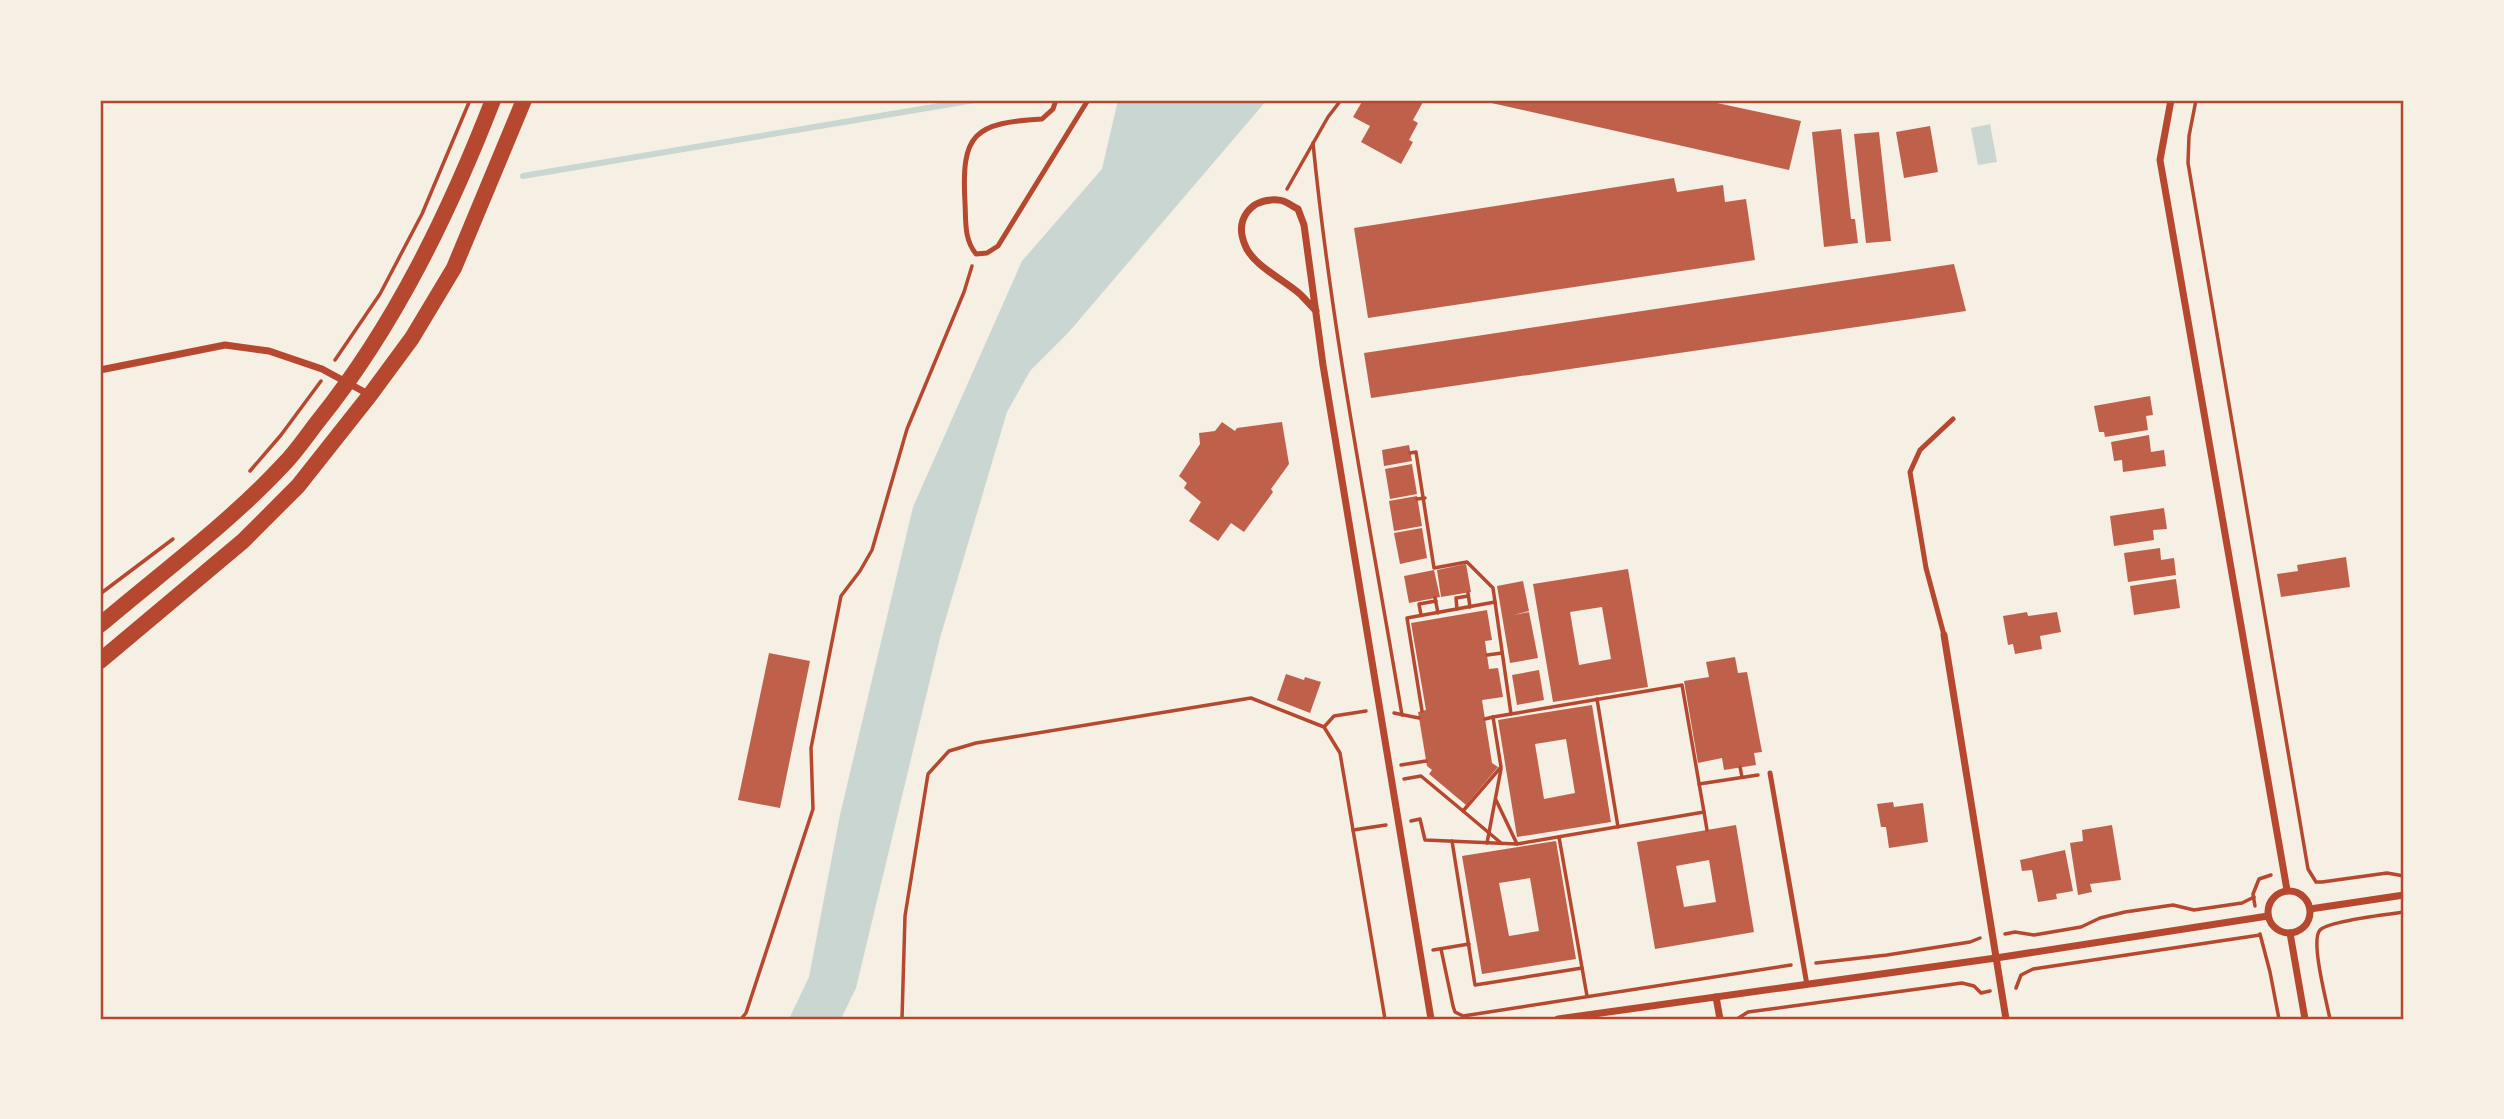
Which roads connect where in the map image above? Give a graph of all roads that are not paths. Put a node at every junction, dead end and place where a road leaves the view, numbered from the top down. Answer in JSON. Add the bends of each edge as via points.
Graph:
{"nodes":[{"id":1,"x":493,"y":100,"type":"edge"},
{"id":2,"x":524,"y":100,"type":"edge"},
{"id":3,"x":1056,"y":100,"type":"edge"},
{"id":4,"x":1088,"y":100,"type":"edge"},
{"id":5,"x":2171,"y":100,"type":"edge"},
{"id":6,"x":1316,"y":311,"type":"junction"},
{"id":7,"x":100,"y":370,"type":"edge"},
{"id":8,"x":348,"y":383,"type":"junction"},
{"id":9,"x":370,"y":395,"type":"junction"},
{"id":10,"x":1953,"y":419,"type":"dead end"},
{"id":11,"x":100,"y":625,"type":"edge"},
{"id":12,"x":1944,"y":635,"type":"joint"},
{"id":13,"x":100,"y":661,"type":"edge"},
{"id":14,"x":1770,"y":773,"type":"road end"},
{"id":15,"x":2287,"y":890,"type":"junction"},
{"id":16,"x":2404,"y":895,"type":"edge"},
{"id":17,"x":2310,"y":909,"type":"junction"},
{"id":18,"x":2269,"y":916,"type":"junction"},
{"id":19,"x":2290,"y":933,"type":"junction"},
{"id":20,"x":1996,"y":958,"type":"junction"},
{"id":21,"x":1807,"y":985,"type":"junction"},
{"id":22,"x":1716,"y":997,"type":"junction"},
{"id":23,"x":1431,"y":1019,"type":"edge"},
{"id":24,"x":1559,"y":1019,"type":"edge"},
{"id":25,"x":1720,"y":1019,"type":"edge"},
{"id":26,"x":2006,"y":1019,"type":"edge"},
{"id":27,"x":2305,"y":1019,"type":"edge"}],
"edges":[{"from":1,"to":8,"type":"main road","via":[[411,282]]},
{"from":2,"to":9,"type":"main road","via":[[454,268],[412,338]]},
{"from":3,"to":4,"type":"lane","via":[[1042,119],[991,126],[976,136],[966,154],[968,243],[976,254],[998,246]]},
{"from":5,"to":15,"type":"street","via":[[2160,160]]},
{"from":6,"to":6,"type":"street","via":[[1245,247],[1243,216],[1251,206],[1280,200],[1298,209]]},
{"from":6,"to":23,"type":"street"},
{"from":7,"to":8,"type":"street","via":[[225,345],[269,351]]},
{"from":8,"to":9,"type":"street"},
{"from":8,"to":11,"type":"main road","via":[[251,498]]},
{"from":9,"to":13,"type":"main road","via":[[298,486],[243,541]]},
{"from":10,"to":12,"type":"lane","via":[[1920,450],[1910,472],[1926,568]]},
{"from":12,"to":20,"type":"street"},
{"from":14,"to":21,"type":"lane"},
{"from":15,"to":17,"type":"street","via":[[2302,895]]},
{"from":15,"to":18,"type":"street","via":[[2270,902]]},
{"from":16,"to":17,"type":"street"},
{"from":17,"to":19,"type":"street","via":[[2303,928]]},
{"from":18,"to":19,"type":"street","via":[[2276,928]]},
{"from":18,"to":20,"type":"street"},
{"from":19,"to":27,"type":"street"},
{"from":20,"to":21,"type":"street"},
{"from":20,"to":26,"type":"street"},
{"from":21,"to":22,"type":"street"},
{"from":22,"to":24,"type":"street"},
{"from":22,"to":25,"type":"street"}]}
